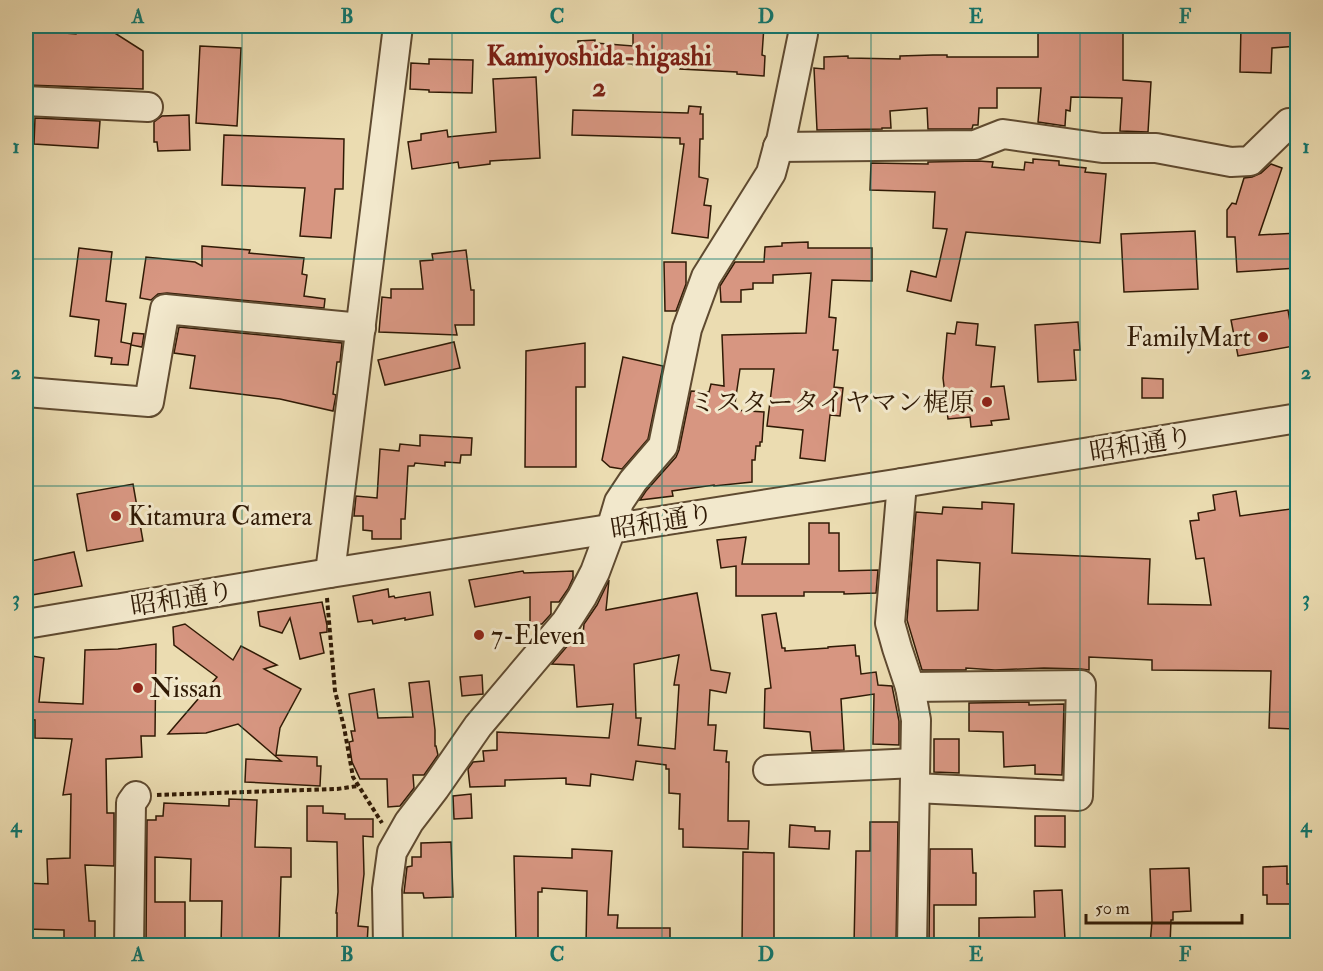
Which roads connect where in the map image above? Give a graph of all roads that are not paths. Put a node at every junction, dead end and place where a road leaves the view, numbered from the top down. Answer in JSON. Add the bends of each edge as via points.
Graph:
{"nodes":[{"id":1,"x":398,"y":26,"type":"edge"},
{"id":2,"x":802,"y":26,"type":"edge"},
{"id":3,"x":26,"y":100,"type":"edge"},
{"id":4,"x":148,"y":107,"type":"dead end"},
{"id":5,"x":1298,"y":123,"type":"edge"},
{"id":6,"x":778,"y":147,"type":"junction"},
{"id":7,"x":361,"y":328,"type":"junction"},
{"id":8,"x":26,"y":392,"type":"edge"},
{"id":9,"x":1298,"y":418,"type":"edge"},
{"id":10,"x":902,"y":483,"type":"junction"},
{"id":11,"x":611,"y":529,"type":"junction"},
{"id":12,"x":330,"y":573,"type":"junction"},
{"id":13,"x":26,"y":624,"type":"edge"},
{"id":14,"x":910,"y":687,"type":"junction"},
{"id":15,"x":768,"y":770,"type":"dead end"},
{"id":16,"x":915,"y":776,"type":"junction"},
{"id":17,"x":136,"y":796,"type":"road end"},
{"id":18,"x":129,"y":945,"type":"edge"},
{"id":19,"x":388,"y":945,"type":"edge"},
{"id":20,"x":912,"y":945,"type":"edge"}],
"edges":[{"from":1,"to":7,"type":"street"},
{"from":2,"to":6,"type":"street"},
{"from":3,"to":4,"type":"street"},
{"from":5,"to":6,"type":"street","via":[[1289,123],[1250,161],[1231,162],[1156,148],[1102,148],[1003,134],[975,145]]},
{"from":6,"to":11,"type":"street","via":[[771,172],[706,277],[687,329],[663,446],[619,502]]},
{"from":7,"to":8,"type":"street","via":[[165,309],[149,402]]},
{"from":7,"to":12,"type":"street"},
{"from":9,"to":10,"type":"street","name":"昭和通り"},
{"from":10,"to":11,"type":"street","name":"昭和通り"},
{"from":10,"to":14,"type":"street","via":[[890,623]]},
{"from":11,"to":12,"type":"street","name":"昭和通り"},
{"from":11,"to":19,"type":"street","via":[[595,572],[566,622],[478,726],[392,852],[387,889]]},
{"from":12,"to":13,"type":"street","name":"昭和通り"},
{"from":14,"to":16,"type":"street","via":[[916,720]]},
{"from":14,"to":16,"type":"street","via":[[1081,685],[1078,796]]},
{"from":15,"to":16,"type":"street"},
{"from":16,"to":20,"type":"street"},
{"from":17,"to":18,"type":"street","via":[[131,803]]}]}
